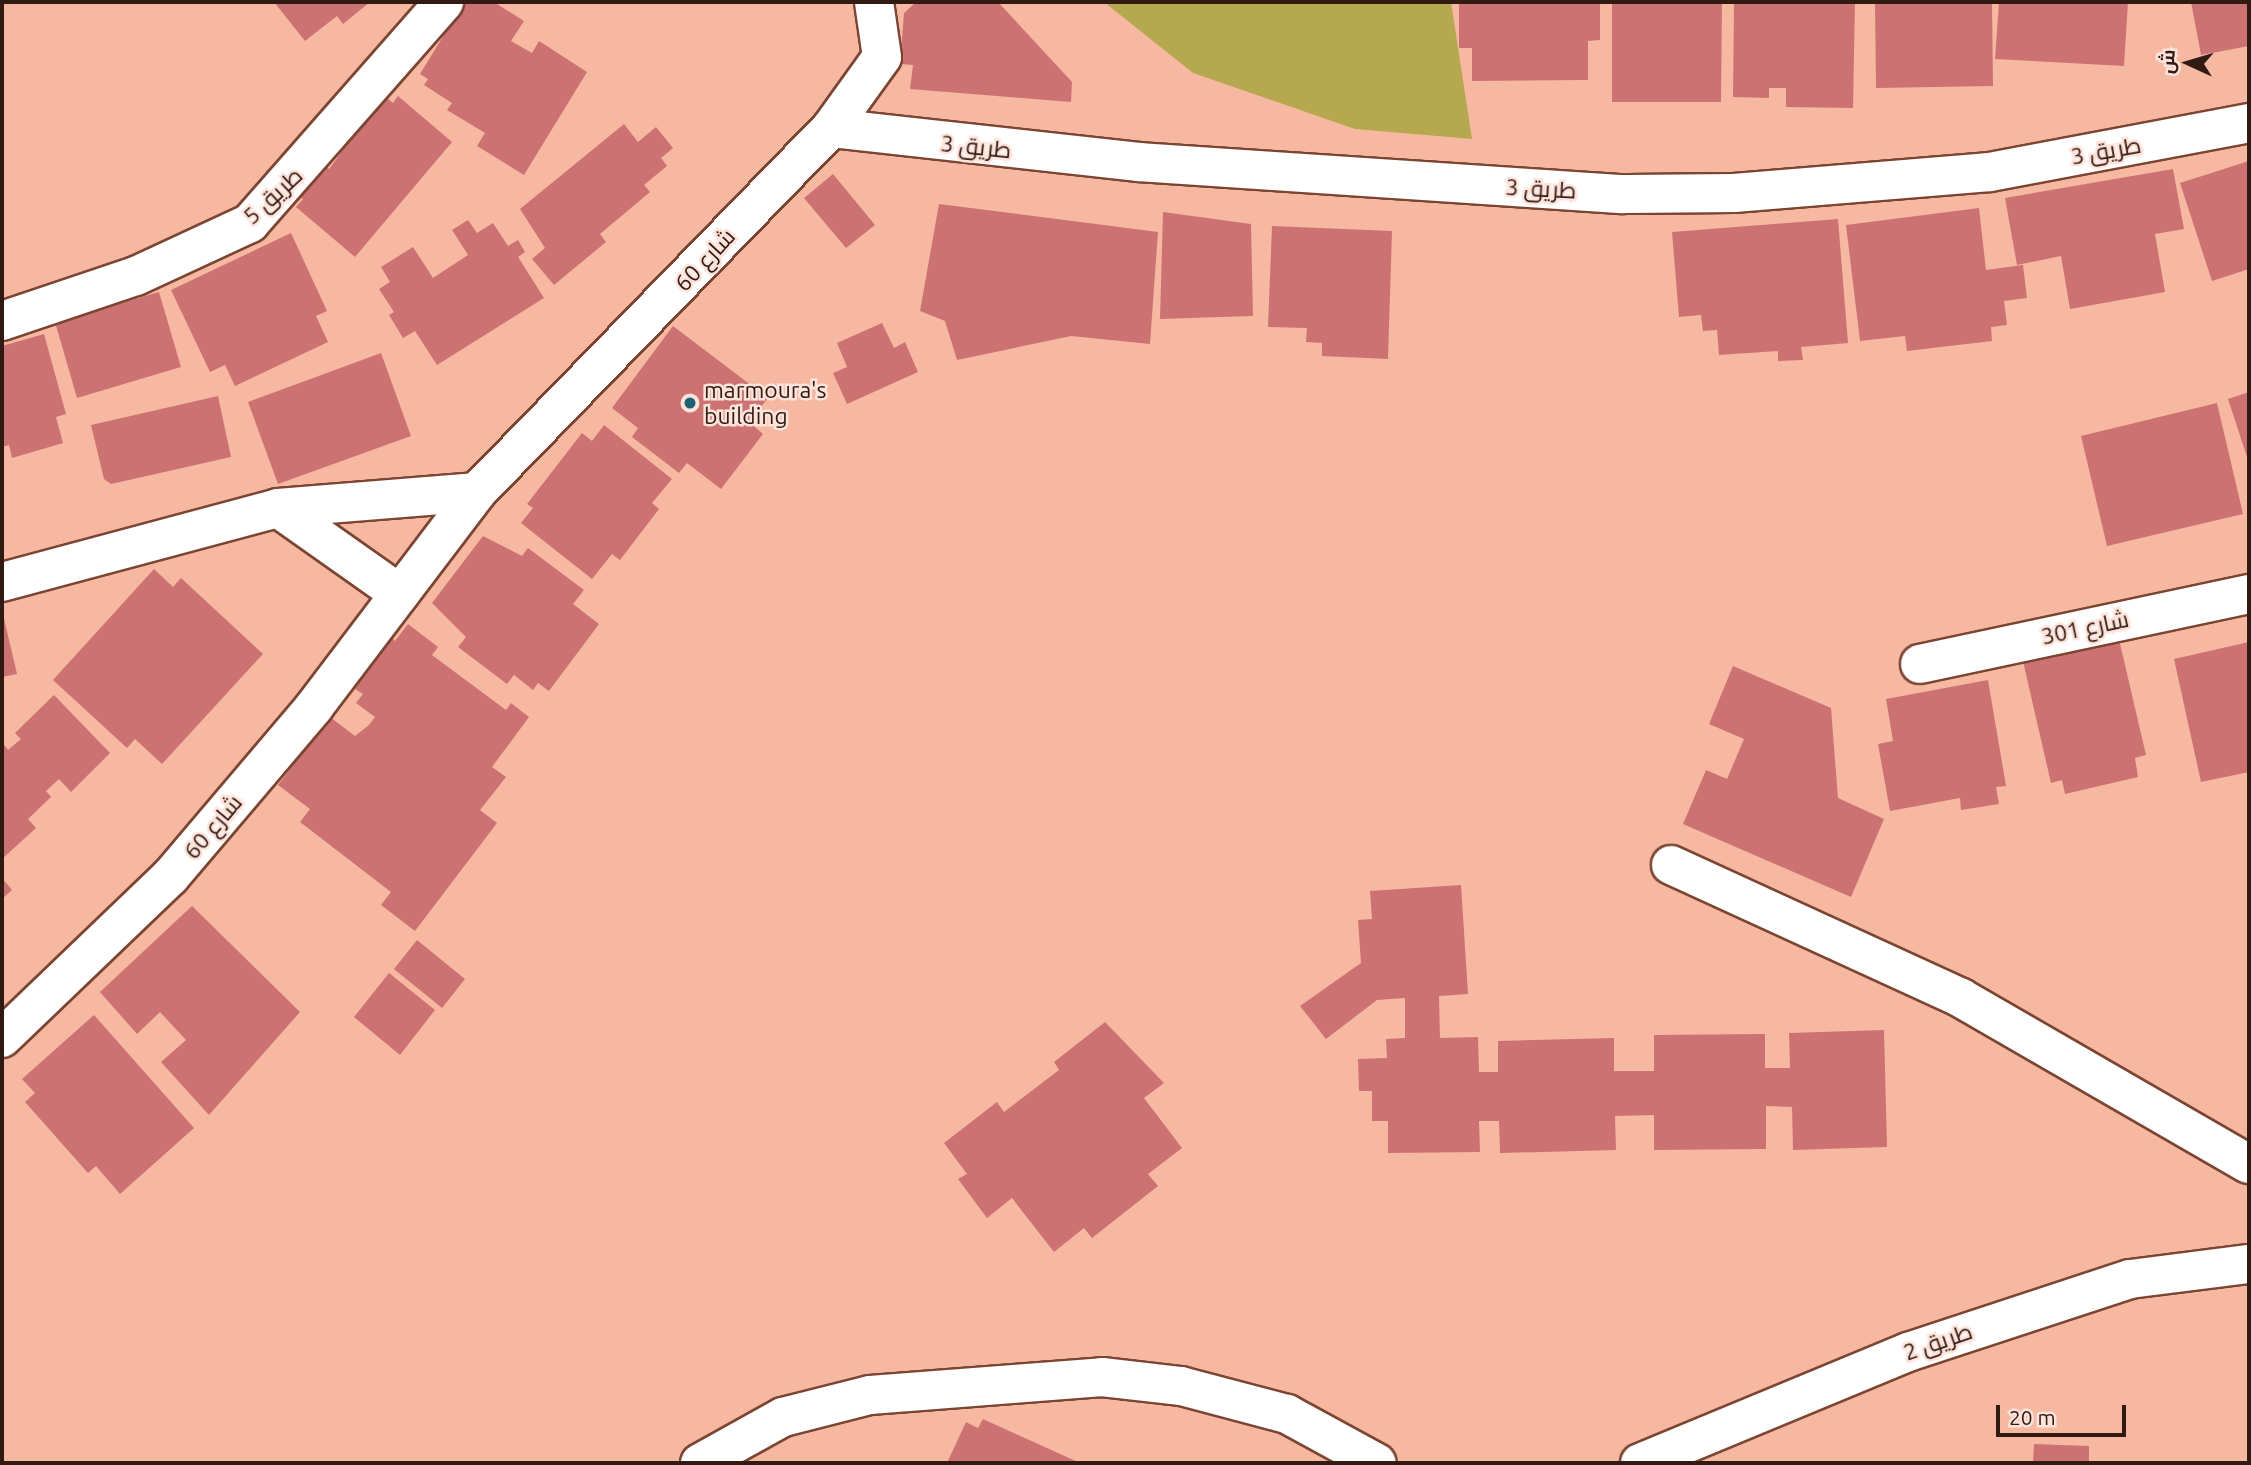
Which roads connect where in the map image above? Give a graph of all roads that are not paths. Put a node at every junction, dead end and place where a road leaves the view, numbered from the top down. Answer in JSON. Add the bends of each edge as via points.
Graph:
{"nodes":[{"id":1,"x":444,"y":2,"type":"edge"},
{"id":2,"x":874,"y":2,"type":"edge"},
{"id":3,"x":2249,"y":123,"type":"edge"},
{"id":4,"x":831,"y":128,"type":"junction"},
{"id":5,"x":2,"y":321,"type":"edge"},
{"id":6,"x":477,"y":492,"type":"junction"},
{"id":7,"x":278,"y":508,"type":"junction"},
{"id":8,"x":2,"y":582,"type":"edge"},
{"id":9,"x":400,"y":594,"type":"junction"},
{"id":10,"x":2249,"y":594,"type":"edge"},
{"id":11,"x":1920,"y":664,"type":"dead end"},
{"id":12,"x":1671,"y":865,"type":"dead end"},
{"id":13,"x":2,"y":1038,"type":"edge"},
{"id":14,"x":2249,"y":1164,"type":"edge"},
{"id":15,"x":2249,"y":1264,"type":"edge"},
{"id":16,"x":699,"y":1463,"type":"edge"},
{"id":17,"x":1377,"y":1463,"type":"edge"},
{"id":18,"x":1640,"y":1463,"type":"edge"}],
"edges":[{"from":1,"to":5,"type":"street","name":"طريق 5","via":[[250,223],[136,276]]},
{"from":2,"to":4,"type":"street","name":"شارع 60","via":[[882,57]]},
{"from":3,"to":4,"type":"street","name":"طريق 3","via":[[1990,172],[1734,193],[1637,194],[1125,161]]},
{"from":4,"to":6,"type":"street","name":"شارع 60"},
{"from":6,"to":7,"type":"street"},
{"from":6,"to":9,"type":"street","name":"شارع 60"},
{"from":7,"to":8,"type":"street"},
{"from":7,"to":9,"type":"street"},
{"from":9,"to":13,"type":"street","name":"شارع 60","via":[[170,877]]},
{"from":10,"to":11,"type":"street","name":"شارع 301"},
{"from":12,"to":14,"type":"street","via":[[1961,998]]},
{"from":15,"to":18,"type":"street","name":"طريق 2","via":[[2117,1283],[1908,1352]]},
{"from":16,"to":17,"type":"street","via":[[783,1417],[870,1395],[1102,1377],[1181,1386],[1287,1414]]}]}
